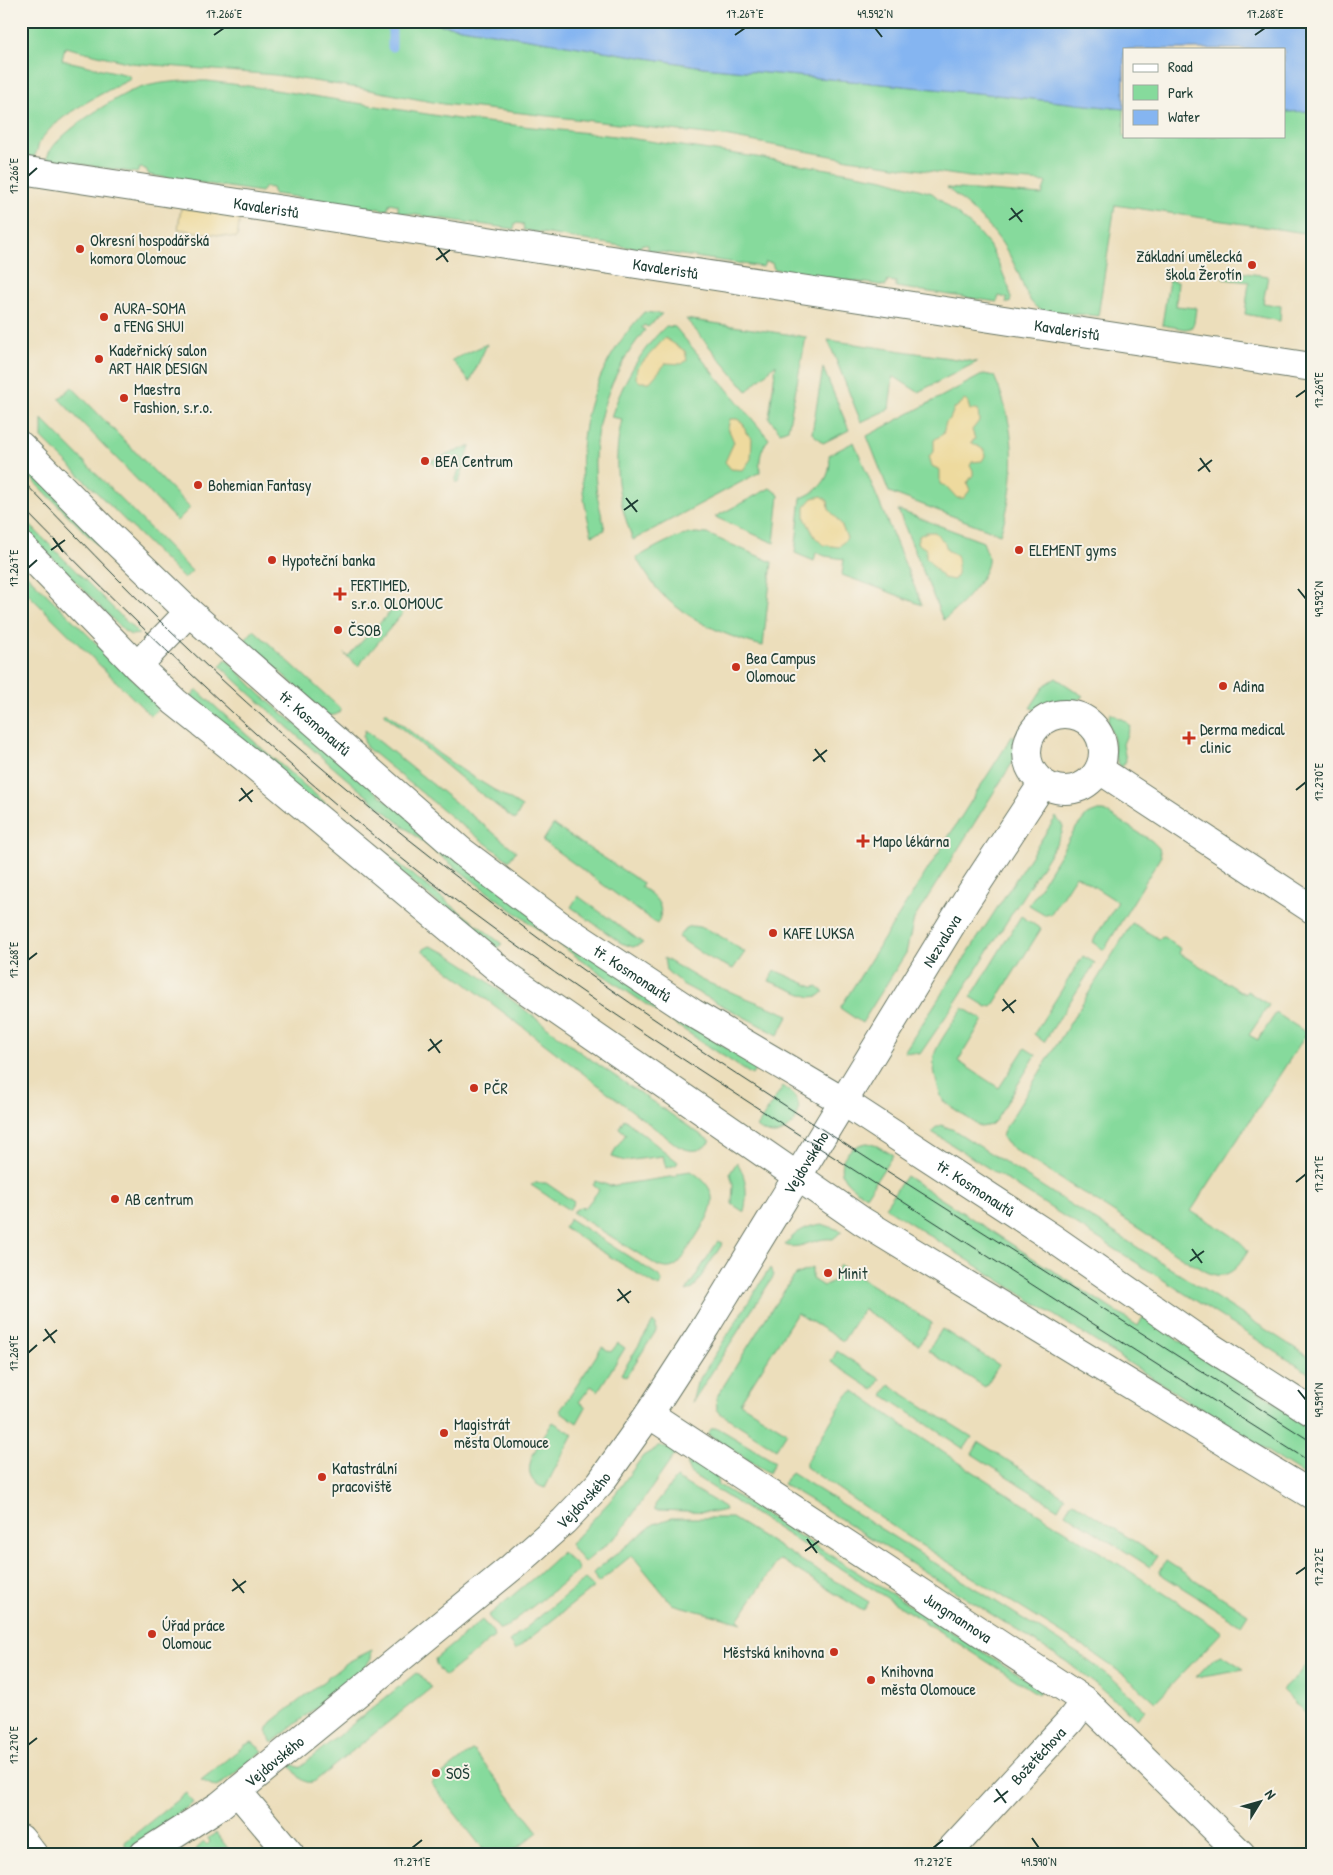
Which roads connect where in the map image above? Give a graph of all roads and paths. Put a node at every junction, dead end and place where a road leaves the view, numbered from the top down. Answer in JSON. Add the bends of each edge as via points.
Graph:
{"nodes":[{"id":1,"x":21,"y":170,"type":"edge"},
{"id":2,"x":1312,"y":367,"type":"edge"},
{"id":3,"x":21,"y":446,"type":"edge"},
{"id":4,"x":21,"y":546,"type":"edge"},
{"id":5,"x":190,"y":612,"type":"junction"},
{"id":6,"x":137,"y":666,"type":"junction"},
{"id":7,"x":1100,"y":770,"type":"junction"},
{"id":8,"x":1043,"y":783,"type":"junction"},
{"id":9,"x":1312,"y":909,"type":"edge"},
{"id":10,"x":844,"y":1102,"type":"junction"},
{"id":11,"x":798,"y":1178,"type":"junction"},
{"id":12,"x":1312,"y":1412,"type":"edge"},
{"id":13,"x":649,"y":1414,"type":"junction"},
{"id":14,"x":1312,"y":1495,"type":"edge"},
{"id":15,"x":1085,"y":1701,"type":"junction"},
{"id":16,"x":228,"y":1799,"type":"junction"},
{"id":17,"x":21,"y":1839,"type":"edge"},
{"id":18,"x":34,"y":1854,"type":"edge"},
{"id":19,"x":144,"y":1854,"type":"edge"},
{"id":20,"x":176,"y":1854,"type":"edge"},
{"id":21,"x":290,"y":1854,"type":"edge"},
{"id":22,"x":947,"y":1854,"type":"edge"},
{"id":23,"x":1241,"y":1854,"type":"edge"}],
"edges":[{"from":1,"to":2,"type":"street","name":"Kavaleristů"},
{"from":3,"to":5,"type":"street","name":"tř. Kosmonautů"},
{"from":4,"to":6,"type":"street"},
{"from":5,"to":6,"type":"street"},
{"from":5,"to":10,"type":"street","name":"tř. Kosmonautů","via":[[461,852],[543,913],[693,1013]]},
{"from":6,"to":11,"type":"street","via":[[175,702],[507,976]]},
{"from":7,"to":8,"type":"street","via":[[1083,786],[1071,790],[1059,790]]},
{"from":7,"to":8,"type":"street","via":[[1104,746],[1092,724],[1081,716],[1055,715],[1043,720],[1028,742],[1030,768]]},
{"from":7,"to":9,"type":"street"},
{"from":8,"to":10,"type":"street","name":"Nezvalova","via":[[967,899]]},
{"from":10,"to":11,"type":"street","name":"Vejdovského"},
{"from":10,"to":12,"type":"street","name":"tř. Kosmonautů","via":[[1051,1237],[1195,1338]]},
{"from":11,"to":13,"type":"street","name":"Vejdovského"},
{"from":11,"to":14,"type":"street","via":[[862,1221]]},
{"from":13,"to":15,"type":"street","name":"Jungmannova"},
{"from":13,"to":16,"type":"street","name":"Vejdovského","via":[[600,1483],[546,1538]]},
{"from":15,"to":22,"type":"street","name":"Božetěchova","via":[[1070,1722]]},
{"from":15,"to":23,"type":"street","name":"Jungmannova"},
{"from":16,"to":19,"type":"street","name":"Vejdovského"},
{"from":16,"to":20,"type":"street","name":"Vejdovského"},
{"from":16,"to":21,"type":"street"},
{"from":17,"to":18,"type":"street"}]}
